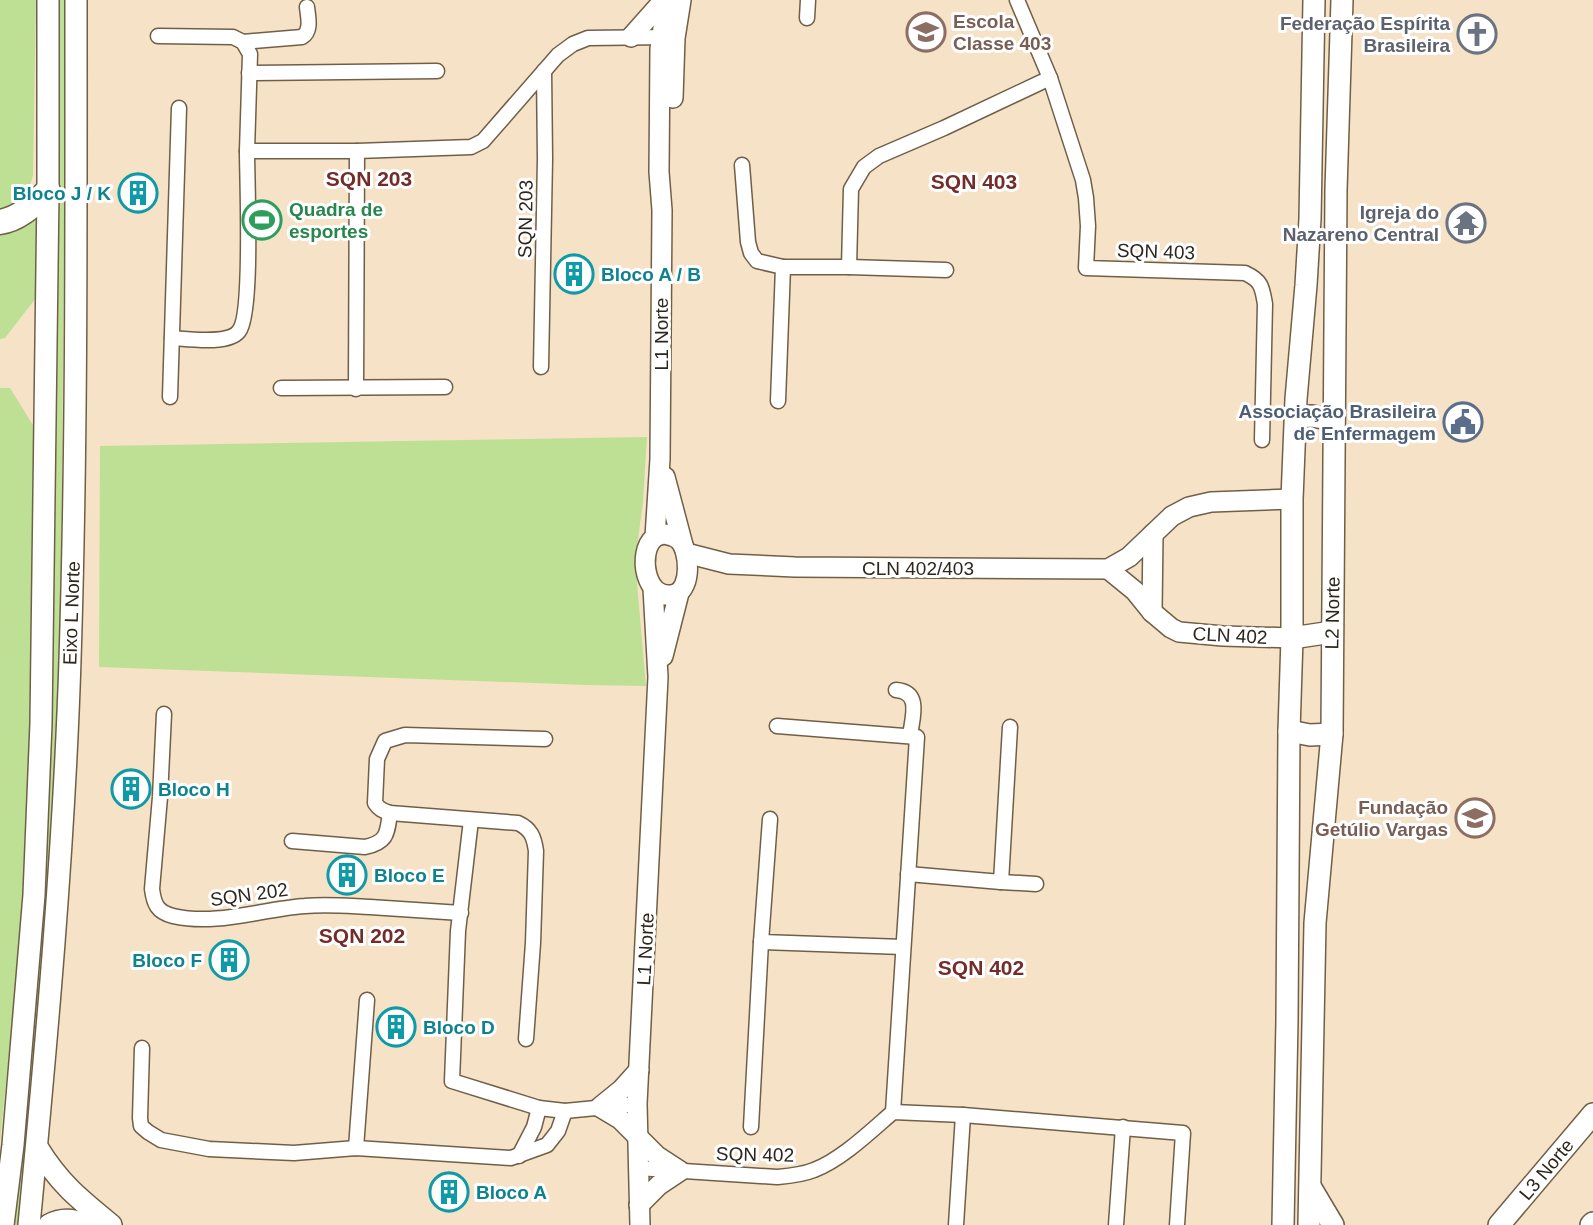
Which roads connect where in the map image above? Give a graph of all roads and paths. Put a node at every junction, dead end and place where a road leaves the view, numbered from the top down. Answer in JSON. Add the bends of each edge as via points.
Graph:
{"nodes":[{"id":1,"x":48,"y":0,"type":"edge"},
{"id":2,"x":76,"y":0,"type":"edge"},
{"id":3,"x":666,"y":0,"type":"edge"},
{"id":4,"x":681,"y":0,"type":"edge"},
{"id":5,"x":808,"y":0,"type":"edge"},
{"id":6,"x":1017,"y":0,"type":"edge"},
{"id":7,"x":1314,"y":0,"type":"edge"},
{"id":8,"x":1342,"y":0,"type":"edge"},
{"id":9,"x":307,"y":7,"type":"dead end"},
{"id":10,"x":807,"y":18,"type":"dead end"},
{"id":11,"x":158,"y":36,"type":"dead end"},
{"id":12,"x":628,"y":37,"type":"junction"},
{"id":13,"x":668,"y":37,"type":"junction"},
{"id":14,"x":243,"y":42,"type":"junction"},
{"id":15,"x":660,"y":64,"type":"junction"},
{"id":16,"x":437,"y":71,"type":"dead end"},
{"id":17,"x":544,"y":71,"type":"junction"},
{"id":18,"x":249,"y":73,"type":"junction"},
{"id":19,"x":1050,"y":78,"type":"junction"},
{"id":20,"x":179,"y":108,"type":"dead end"},
{"id":21,"x":247,"y":150,"type":"junction"},
{"id":22,"x":357,"y":151,"type":"junction"},
{"id":23,"x":742,"y":165,"type":"dead end"},
{"id":24,"x":48,"y":191,"type":"junction"},
{"id":25,"x":662,"y":210,"type":"junction"},
{"id":26,"x":0,"y":222,"type":"edge"},
{"id":27,"x":783,"y":267,"type":"junction"},
{"id":28,"x":849,"y":267,"type":"junction"},
{"id":29,"x":946,"y":270,"type":"dead end"},
{"id":30,"x":172,"y":338,"type":"junction"},
{"id":31,"x":541,"y":367,"type":"dead end"},
{"id":32,"x":445,"y":387,"type":"dead end"},
{"id":33,"x":281,"y":388,"type":"dead end"},
{"id":34,"x":356,"y":389,"type":"junction"},
{"id":35,"x":170,"y":397,"type":"dead end"},
{"id":36,"x":778,"y":401,"type":"dead end"},
{"id":37,"x":1295,"y":417,"type":"junction"},
{"id":38,"x":1334,"y":420,"type":"junction"},
{"id":39,"x":1262,"y":440,"type":"dead end"},
{"id":40,"x":660,"y":459,"type":"junction"},
{"id":41,"x":1292,"y":499,"type":"junction"},
{"id":42,"x":1153,"y":534,"type":"junction"},
{"id":43,"x":655,"y":537,"type":"junction"},
{"id":44,"x":684,"y":549,"type":"junction"},
{"id":45,"x":729,"y":564,"type":"junction"},
{"id":46,"x":1108,"y":569,"type":"junction"},
{"id":47,"x":683,"y":585,"type":"junction"},
{"id":48,"x":653,"y":588,"type":"junction"},
{"id":49,"x":1152,"y":612,"type":"junction"},
{"id":50,"x":1332,"y":632,"type":"junction"},
{"id":51,"x":1292,"y":638,"type":"junction"},
{"id":52,"x":658,"y":677,"type":"junction"},
{"id":53,"x":896,"y":690,"type":"dead end"},
{"id":54,"x":164,"y":714,"type":"dead end"},
{"id":55,"x":777,"y":726,"type":"dead end"},
{"id":56,"x":1010,"y":727,"type":"dead end"},
{"id":57,"x":1289,"y":731,"type":"junction"},
{"id":58,"x":1332,"y":734,"type":"junction"},
{"id":59,"x":910,"y":736,"type":"junction"},
{"id":60,"x":545,"y":738,"type":"dead end"},
{"id":61,"x":390,"y":813,"type":"junction"},
{"id":62,"x":769,"y":819,"type":"dead end"},
{"id":63,"x":471,"y":820,"type":"junction"},
{"id":64,"x":292,"y":841,"type":"dead end"},
{"id":65,"x":908,"y":874,"type":"junction"},
{"id":66,"x":1001,"y":882,"type":"junction"},
{"id":67,"x":1035,"y":884,"type":"dead end"},
{"id":68,"x":461,"y":913,"type":"junction"},
{"id":69,"x":761,"y":942,"type":"junction"},
{"id":70,"x":903,"y":947,"type":"junction"},
{"id":71,"x":367,"y":1000,"type":"dead end"},
{"id":72,"x":526,"y":1040,"type":"dead end"},
{"id":73,"x":142,"y":1048,"type":"dead end"},
{"id":74,"x":639,"y":1070,"type":"junction"},
{"id":75,"x":637,"y":1104,"type":"junction"},
{"id":76,"x":600,"y":1107,"type":"junction"},
{"id":77,"x":540,"y":1108,"type":"junction"},
{"id":78,"x":565,"y":1111,"type":"junction"},
{"id":79,"x":893,"y":1112,"type":"junction"},
{"id":80,"x":1593,"y":1114,"type":"edge"},
{"id":81,"x":963,"y":1115,"type":"junction"},
{"id":82,"x":751,"y":1127,"type":"dead end"},
{"id":83,"x":1123,"y":1127,"type":"junction"},
{"id":84,"x":638,"y":1137,"type":"junction"},
{"id":85,"x":37,"y":1147,"type":"junction"},
{"id":86,"x":356,"y":1148,"type":"junction"},
{"id":87,"x":519,"y":1156,"type":"junction"},
{"id":88,"x":638,"y":1168,"type":"junction"},
{"id":89,"x":680,"y":1171,"type":"junction"},
{"id":90,"x":1309,"y":1185,"type":"junction"},
{"id":91,"x":639,"y":1219,"type":"edge"},
{"id":92,"x":3,"y":1225,"type":"edge"},
{"id":93,"x":29,"y":1225,"type":"edge"},
{"id":94,"x":49,"y":1225,"type":"edge"},
{"id":95,"x":86,"y":1225,"type":"edge"},
{"id":96,"x":111,"y":1225,"type":"edge"},
{"id":97,"x":956,"y":1225,"type":"edge"},
{"id":98,"x":1116,"y":1225,"type":"edge"},
{"id":99,"x":1177,"y":1225,"type":"edge"},
{"id":100,"x":1283,"y":1225,"type":"edge"},
{"id":101,"x":1309,"y":1225,"type":"edge"},
{"id":102,"x":1333,"y":1225,"type":"edge"},
{"id":103,"x":1499,"y":1225,"type":"edge"}],
"edges":[{"from":1,"to":24,"type":"main road","name":"Eixo L Norte"},
{"from":2,"to":85,"type":"main road","name":"Eixo L Norte","via":[[76,449],[70,662],[60,872]]},
{"from":3,"to":12,"type":"street"},
{"from":3,"to":13,"type":"street","name":"L1 Norte"},
{"from":4,"to":13,"type":"street","name":"L1 Norte"},
{"from":5,"to":10,"type":"street"},
{"from":6,"to":19,"type":"street","name":"SQN 403"},
{"from":7,"to":37,"type":"main road","name":"L2 Norte","via":[[1310,219]]},
{"from":8,"to":38,"type":"main road","name":"L2 Norte"},
{"from":9,"to":14,"type":"street","via":[[309,30],[302,37]]},
{"from":11,"to":14,"type":"street","via":[[226,36]]},
{"from":12,"to":13,"type":"street"},
{"from":12,"to":15,"type":"street"},
{"from":12,"to":17,"type":"street","via":[[581,40]]},
{"from":13,"to":15,"type":"street","name":"L1 Norte"},
{"from":13,"to":25,"type":"street","name":"L1 Norte","via":[[672,134]]},
{"from":14,"to":18,"type":"street","via":[[250,54]]},
{"from":15,"to":25,"type":"street","name":"L1 Norte"},
{"from":16,"to":18,"type":"street"},
{"from":17,"to":22,"type":"street","via":[[483,141],[471,147]]},
{"from":17,"to":31,"type":"street","name":"SQN 203"},
{"from":18,"to":21,"type":"street"},
{"from":19,"to":28,"type":"street","via":[[864,167],[851,189]]},
{"from":19,"to":39,"type":"street","name":"SQN 403","via":[[1083,180],[1086,268],[1245,273],[1256,278],[1265,304]]},
{"from":20,"to":30,"type":"street"},
{"from":21,"to":22,"type":"street"},
{"from":21,"to":30,"type":"street","via":[[245,320],[232,337]]},
{"from":22,"to":34,"type":"street"},
{"from":23,"to":27,"type":"street","via":[[751,253],[757,261]]},
{"from":24,"to":26,"type":"highway","via":[[21,214]]},
{"from":24,"to":92,"type":"main road","name":"Eixo L Norte","via":[[41,723],[34,895]]},
{"from":25,"to":40,"type":"street","name":"L1 Norte"},
{"from":27,"to":28,"type":"street"},
{"from":27,"to":36,"type":"street"},
{"from":28,"to":29,"type":"street"},
{"from":30,"to":35,"type":"street"},
{"from":32,"to":34,"type":"street"},
{"from":33,"to":34,"type":"street"},
{"from":37,"to":38,"type":"main road"},
{"from":37,"to":41,"type":"main road","name":"L2 Norte"},
{"from":38,"to":50,"type":"main road","name":"L2 Norte"},
{"from":40,"to":43,"type":"street","name":"L1 Norte"},
{"from":40,"to":44,"type":"street","name":"L1 Norte"},
{"from":41,"to":42,"type":"street","via":[[1189,507]]},
{"from":41,"to":51,"type":"main road","name":"L2 Norte"},
{"from":42,"to":46,"type":"street"},
{"from":42,"to":49,"type":"street"},
{"from":43,"to":44,"type":"street","via":[[673,536]]},
{"from":43,"to":48,"type":"street","via":[[645,562]]},
{"from":44,"to":45,"type":"street","name":"CLN 402/403"},
{"from":44,"to":47,"type":"street","via":[[688,563]]},
{"from":45,"to":46,"type":"street","name":"CLN 402/403"},
{"from":45,"to":47,"type":"street","name":"CLN 402/403"},
{"from":46,"to":49,"type":"street","name":"CLN 402"},
{"from":47,"to":48,"type":"street","via":[[673,595]]},
{"from":47,"to":52,"type":"street","name":"L1 Norte"},
{"from":48,"to":52,"type":"street","name":"L1 Norte"},
{"from":49,"to":51,"type":"street","name":"CLN 402","via":[[1179,632]]},
{"from":50,"to":51,"type":"main road"},
{"from":50,"to":58,"type":"main road","name":"L2 Norte"},
{"from":51,"to":57,"type":"main road","name":"L2 Norte"},
{"from":52,"to":74,"type":"street","name":"L1 Norte"},
{"from":53,"to":59,"type":"street","via":[[909,693],[914,704]]},
{"from":54,"to":68,"type":"street","name":"SQN 202","via":[[152,889],[158,909],[191,919],[307,905]]},
{"from":55,"to":59,"type":"street"},
{"from":56,"to":66,"type":"street"},
{"from":57,"to":58,"type":"main road"},
{"from":57,"to":100,"type":"main road","name":"L2 Norte"},
{"from":58,"to":90,"type":"main road","name":"L2 Norte","via":[[1315,923]]},
{"from":59,"to":65,"type":"street","via":[[917,737]]},
{"from":60,"to":61,"type":"street","via":[[405,735],[385,741],[377,759],[375,803]]},
{"from":61,"to":63,"type":"street"},
{"from":61,"to":64,"type":"street","via":[[387,832],[377,844]]},
{"from":62,"to":69,"type":"street","name":"SQN 402"},
{"from":63,"to":68,"type":"street"},
{"from":63,"to":72,"type":"street","via":[[518,823],[535,840]]},
{"from":65,"to":66,"type":"street"},
{"from":65,"to":70,"type":"street"},
{"from":66,"to":67,"type":"street"},
{"from":68,"to":77,"type":"street","via":[[452,1081]]},
{"from":69,"to":70,"type":"street"},
{"from":69,"to":82,"type":"street","name":"SQN 402"},
{"from":70,"to":79,"type":"street"},
{"from":71,"to":86,"type":"street"},
{"from":73,"to":86,"type":"street","via":[[141,1126],[161,1140],[209,1149],[294,1153]]},
{"from":74,"to":75,"type":"street","name":"L1 Norte"},
{"from":74,"to":76,"type":"street"},
{"from":75,"to":76,"type":"street"},
{"from":75,"to":84,"type":"street","name":"L1 Norte"},
{"from":76,"to":78,"type":"street"},
{"from":76,"to":84,"type":"street","via":[[621,1119]]},
{"from":77,"to":78,"type":"street"},
{"from":77,"to":87,"type":"street"},
{"from":78,"to":87,"type":"street","via":[[547,1145]]},
{"from":79,"to":81,"type":"street"},
{"from":79,"to":89,"type":"street","name":"SQN 402","via":[[845,1152],[798,1175]]},
{"from":80,"to":103,"type":"main road","name":"L3 Norte"},
{"from":81,"to":83,"type":"street"},
{"from":81,"to":97,"type":"street"},
{"from":83,"to":98,"type":"street"},
{"from":83,"to":99,"type":"street","via":[[1183,1133]]},
{"from":84,"to":88,"type":"street","name":"L1 Norte"},
{"from":84,"to":89,"type":"street"},
{"from":85,"to":93,"type":"main road","name":"Eixo L Norte"},
{"from":85,"to":96,"type":"main road","via":[[63,1184]]},
{"from":86,"to":87,"type":"street"},
{"from":88,"to":89,"type":"street","name":"SQN 402"},
{"from":88,"to":91,"type":"street","name":"L1 Norte"},
{"from":89,"to":91,"type":"street","via":[[659,1185]]},
{"from":90,"to":101,"type":"main road","name":"L2 Norte"},
{"from":90,"to":102,"type":"main road"},
{"from":94,"to":95,"type":"main road","via":[[65,1219]]}]}
